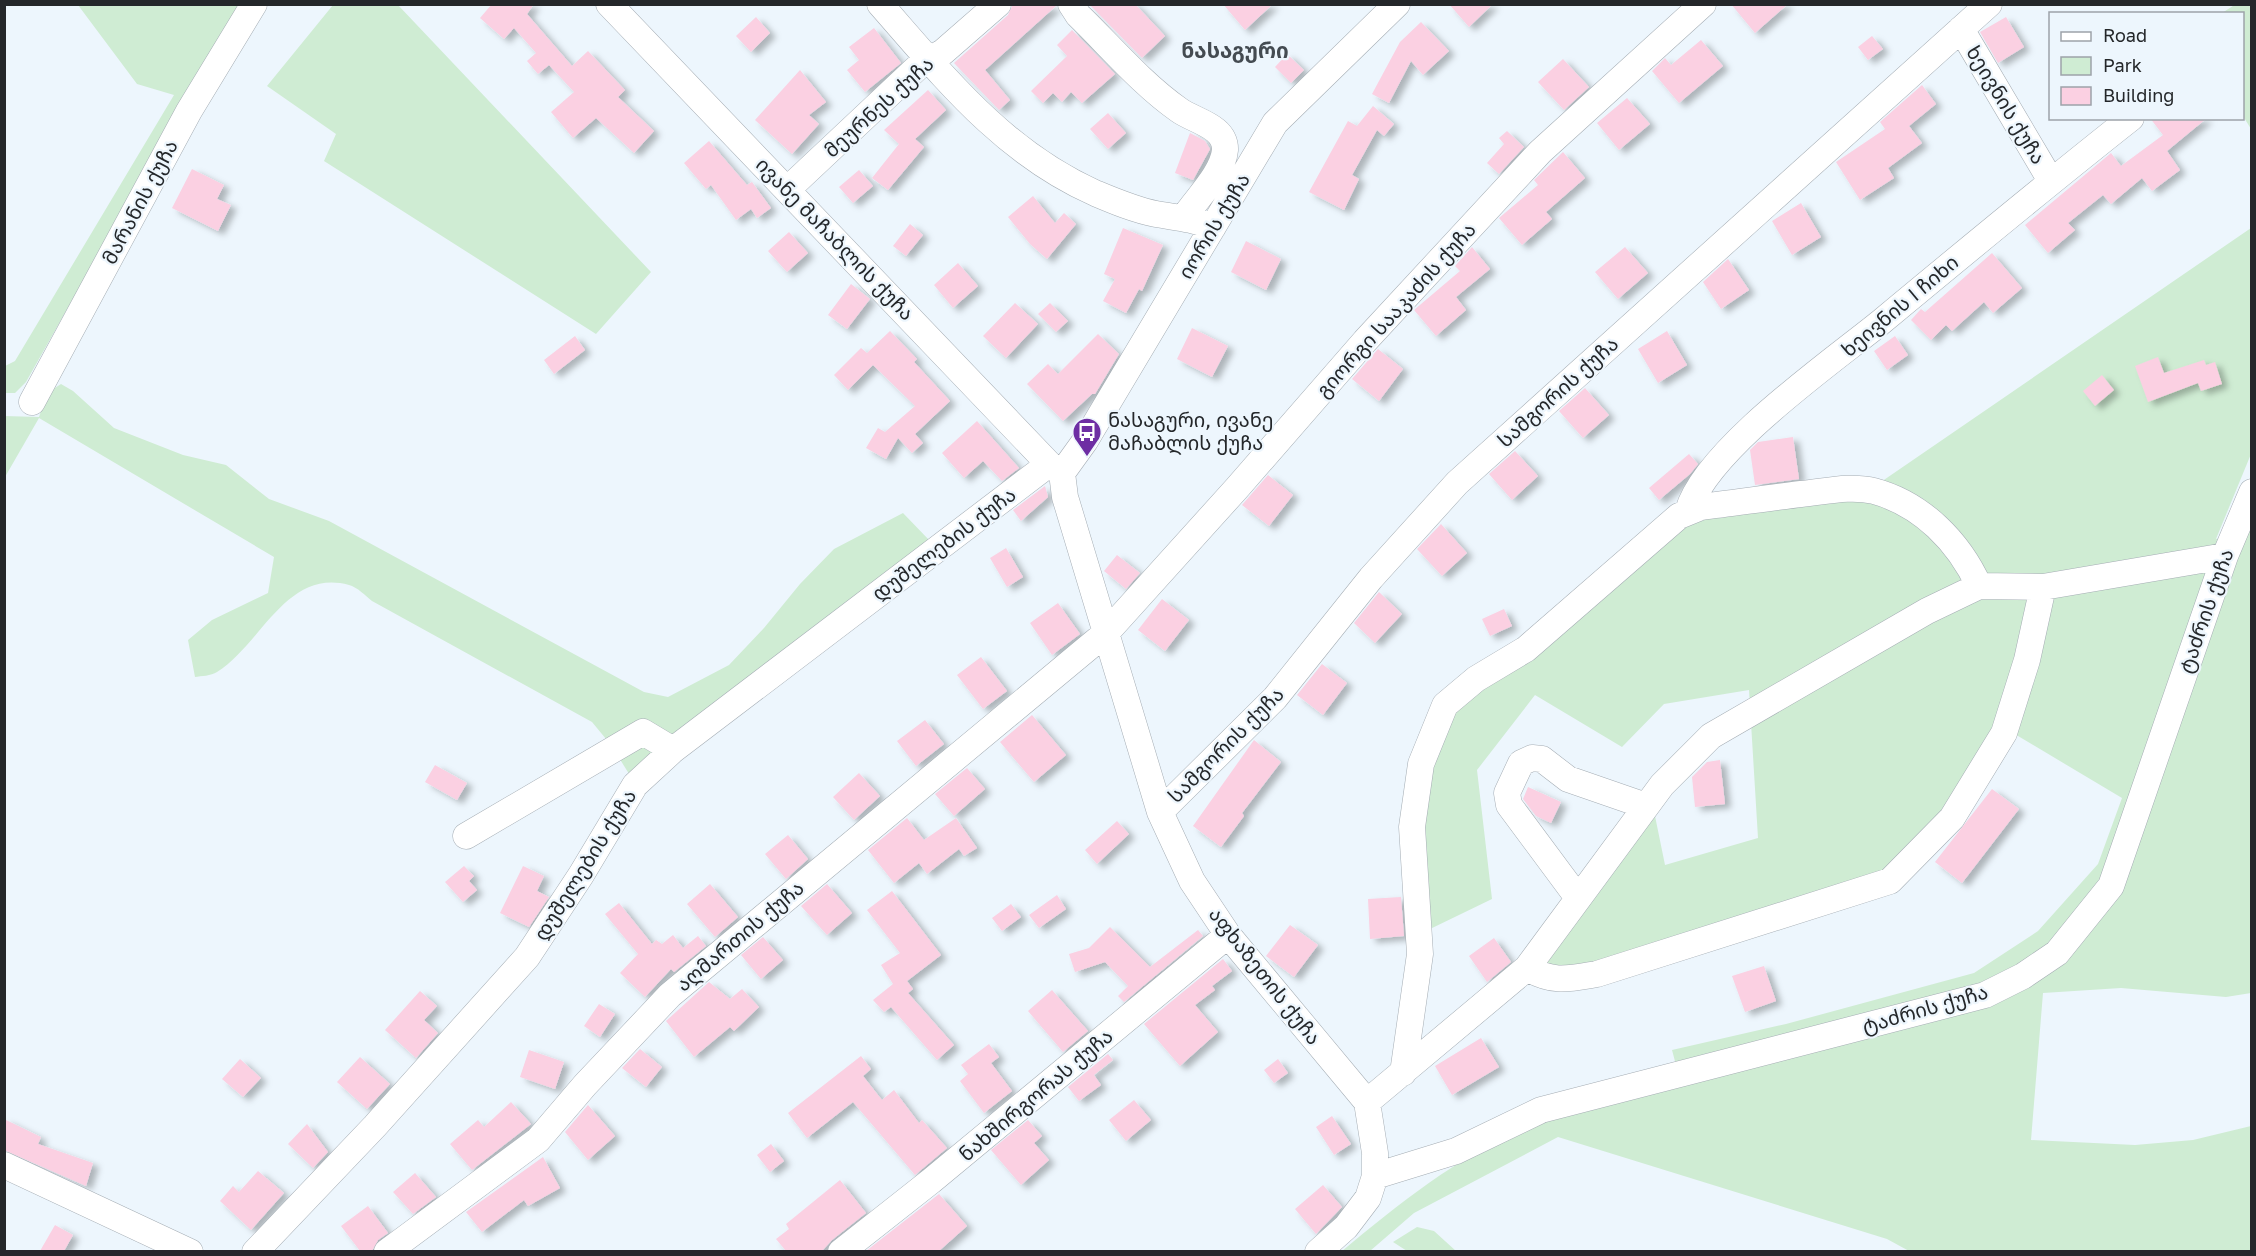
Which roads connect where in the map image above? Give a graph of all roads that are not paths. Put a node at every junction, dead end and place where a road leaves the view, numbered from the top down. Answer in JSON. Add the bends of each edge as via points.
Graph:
{"nodes":[{"id":1,"x":254,"y":4,"type":"edge"},
{"id":2,"x":609,"y":4,"type":"edge"},
{"id":3,"x":880,"y":4,"type":"edge"},
{"id":4,"x":998,"y":4,"type":"edge"},
{"id":5,"x":1071,"y":4,"type":"edge"},
{"id":6,"x":1397,"y":4,"type":"edge"},
{"id":7,"x":1702,"y":4,"type":"edge"},
{"id":8,"x":1976,"y":13,"type":"edge"},
{"id":9,"x":929,"y":59,"type":"junction"},
{"id":10,"x":2129,"y":120,"type":"edge"},
{"id":11,"x":2051,"y":181,"type":"junction"},
{"id":12,"x":788,"y":189,"type":"junction"},
{"id":13,"x":1185,"y":216,"type":"junction"},
{"id":14,"x":1213,"y":227,"type":"junction"},
{"id":15,"x":32,"y":402,"type":"dead end"},
{"id":16,"x":1056,"y":469,"type":"junction"},
{"id":17,"x":2252,"y":492,"type":"edge"},
{"id":18,"x":1688,"y":511,"type":"junction"},
{"id":19,"x":2225,"y":556,"type":"junction"},
{"id":20,"x":1979,"y":586,"type":"junction"},
{"id":21,"x":2043,"y":587,"type":"junction"},
{"id":22,"x":1107,"y":632,"type":"junction"},
{"id":23,"x":673,"y":750,"type":"junction"},
{"id":24,"x":1646,"y":806,"type":"junction"},
{"id":25,"x":1160,"y":812,"type":"junction"},
{"id":26,"x":466,"y":836,"type":"dead end"},
{"id":27,"x":1578,"y":898,"type":"junction"},
{"id":28,"x":1228,"y":935,"type":"junction"},
{"id":29,"x":1527,"y":968,"type":"junction"},
{"id":30,"x":1403,"y":1073,"type":"junction"},
{"id":31,"x":1367,"y":1102,"type":"junction"},
{"id":32,"x":4,"y":1165,"type":"edge"},
{"id":33,"x":1375,"y":1176,"type":"junction"},
{"id":34,"x":190,"y":1251,"type":"edge"},
{"id":35,"x":255,"y":1251,"type":"edge"},
{"id":36,"x":387,"y":1251,"type":"edge"},
{"id":37,"x":841,"y":1251,"type":"edge"},
{"id":38,"x":1318,"y":1251,"type":"edge"}],
"edges":[{"from":1,"to":15,"type":"street","name":"მარანის ქუჩა","via":[[189,111]]},
{"from":2,"to":12,"type":"street","name":"ივანე მაჩაბლის ქუჩა"},
{"from":3,"to":9,"type":"street"},
{"from":4,"to":9,"type":"street","name":"მეურნეს ქუჩა","via":[[943,52]]},
{"from":5,"to":13,"type":"street","via":[[1164,97],[1180,111],[1218,131],[1224,142],[1220,166]]},
{"from":6,"to":14,"type":"street","name":"იორის ქუჩა","via":[[1275,123]]},
{"from":7,"to":22,"type":"street","name":"გიორგი სააკაძის ქუჩა","via":[[1540,152],[1365,341]]},
{"from":8,"to":11,"type":"street","name":"ხეივნის ქუჩა"},
{"from":8,"to":25,"type":"street","name":"სამგორის ქუჩა","via":[[1457,483],[1371,578],[1275,698]]},
{"from":9,"to":12,"type":"street","name":"მეურნეს ქუჩა"},
{"from":9,"to":13,"type":"street","via":[[983,118],[1016,147],[1048,167],[1132,207],[1155,214]]},
{"from":10,"to":11,"type":"street","name":"ხეივნის I ჩიხი"},
{"from":11,"to":18,"type":"street","name":"ხეივნის I ჩიხი","via":[[1741,437],[1693,496]]},
{"from":12,"to":16,"type":"street","name":"ივანე მაჩაბლის ქუჩა"},
{"from":13,"to":14,"type":"street"},
{"from":14,"to":16,"type":"street","name":"იორის ქუჩა","via":[[1085,441]]},
{"from":16,"to":22,"type":"street","name":"აფხაზეთის ქუჩა"},
{"from":16,"to":23,"type":"street","name":"დუშელების ქუჩა"},
{"from":17,"to":19,"type":"street","name":"ტაძრის ქუჩა"},
{"from":18,"to":20,"type":"street","via":[[1845,489],[1872,491],[1908,504],[1948,537],[1968,563]]},
{"from":18,"to":30,"type":"street","via":[[1526,649],[1476,679],[1445,705],[1421,764],[1412,827],[1419,954]]},
{"from":19,"to":21,"type":"street"},
{"from":19,"to":33,"type":"street","name":"ტაძრის ქუჩა","via":[[2111,886],[2057,953],[2024,976],[1985,995],[1541,1110],[1456,1151]]},
{"from":20,"to":21,"type":"street"},
{"from":20,"to":24,"type":"street","via":[[1927,611],[1711,735]]},
{"from":21,"to":29,"type":"street","via":[[2027,660],[2004,734],[1952,818],[1890,881],[1597,974],[1544,978]]},
{"from":22,"to":25,"type":"street","name":"აფხაზეთის ქუჩა"},
{"from":22,"to":36,"type":"street","name":"აღმართის ქუჩა","via":[[670,995],[538,1140]]},
{"from":23,"to":26,"type":"street","via":[[643,732]]},
{"from":23,"to":35,"type":"street","name":"დუშელების ქუჩა","via":[[634,785],[527,957],[375,1126]]},
{"from":24,"to":27,"type":"street"},
{"from":24,"to":27,"type":"street","via":[[1568,779],[1542,759],[1521,763],[1507,793],[1509,805]]},
{"from":25,"to":28,"type":"street","name":"აფხაზეთის ქუჩა","via":[[1192,881]]},
{"from":27,"to":29,"type":"street"},
{"from":28,"to":31,"type":"street","name":"აფხაზეთის ქუჩა"},
{"from":28,"to":37,"type":"street","name":"ნახშირგორას ქუჩა"},
{"from":29,"to":30,"type":"street"},
{"from":30,"to":31,"type":"street"},
{"from":31,"to":33,"type":"street"},
{"from":32,"to":34,"type":"street"},
{"from":33,"to":38,"type":"street","via":[[1368,1198],[1346,1227]]}]}
